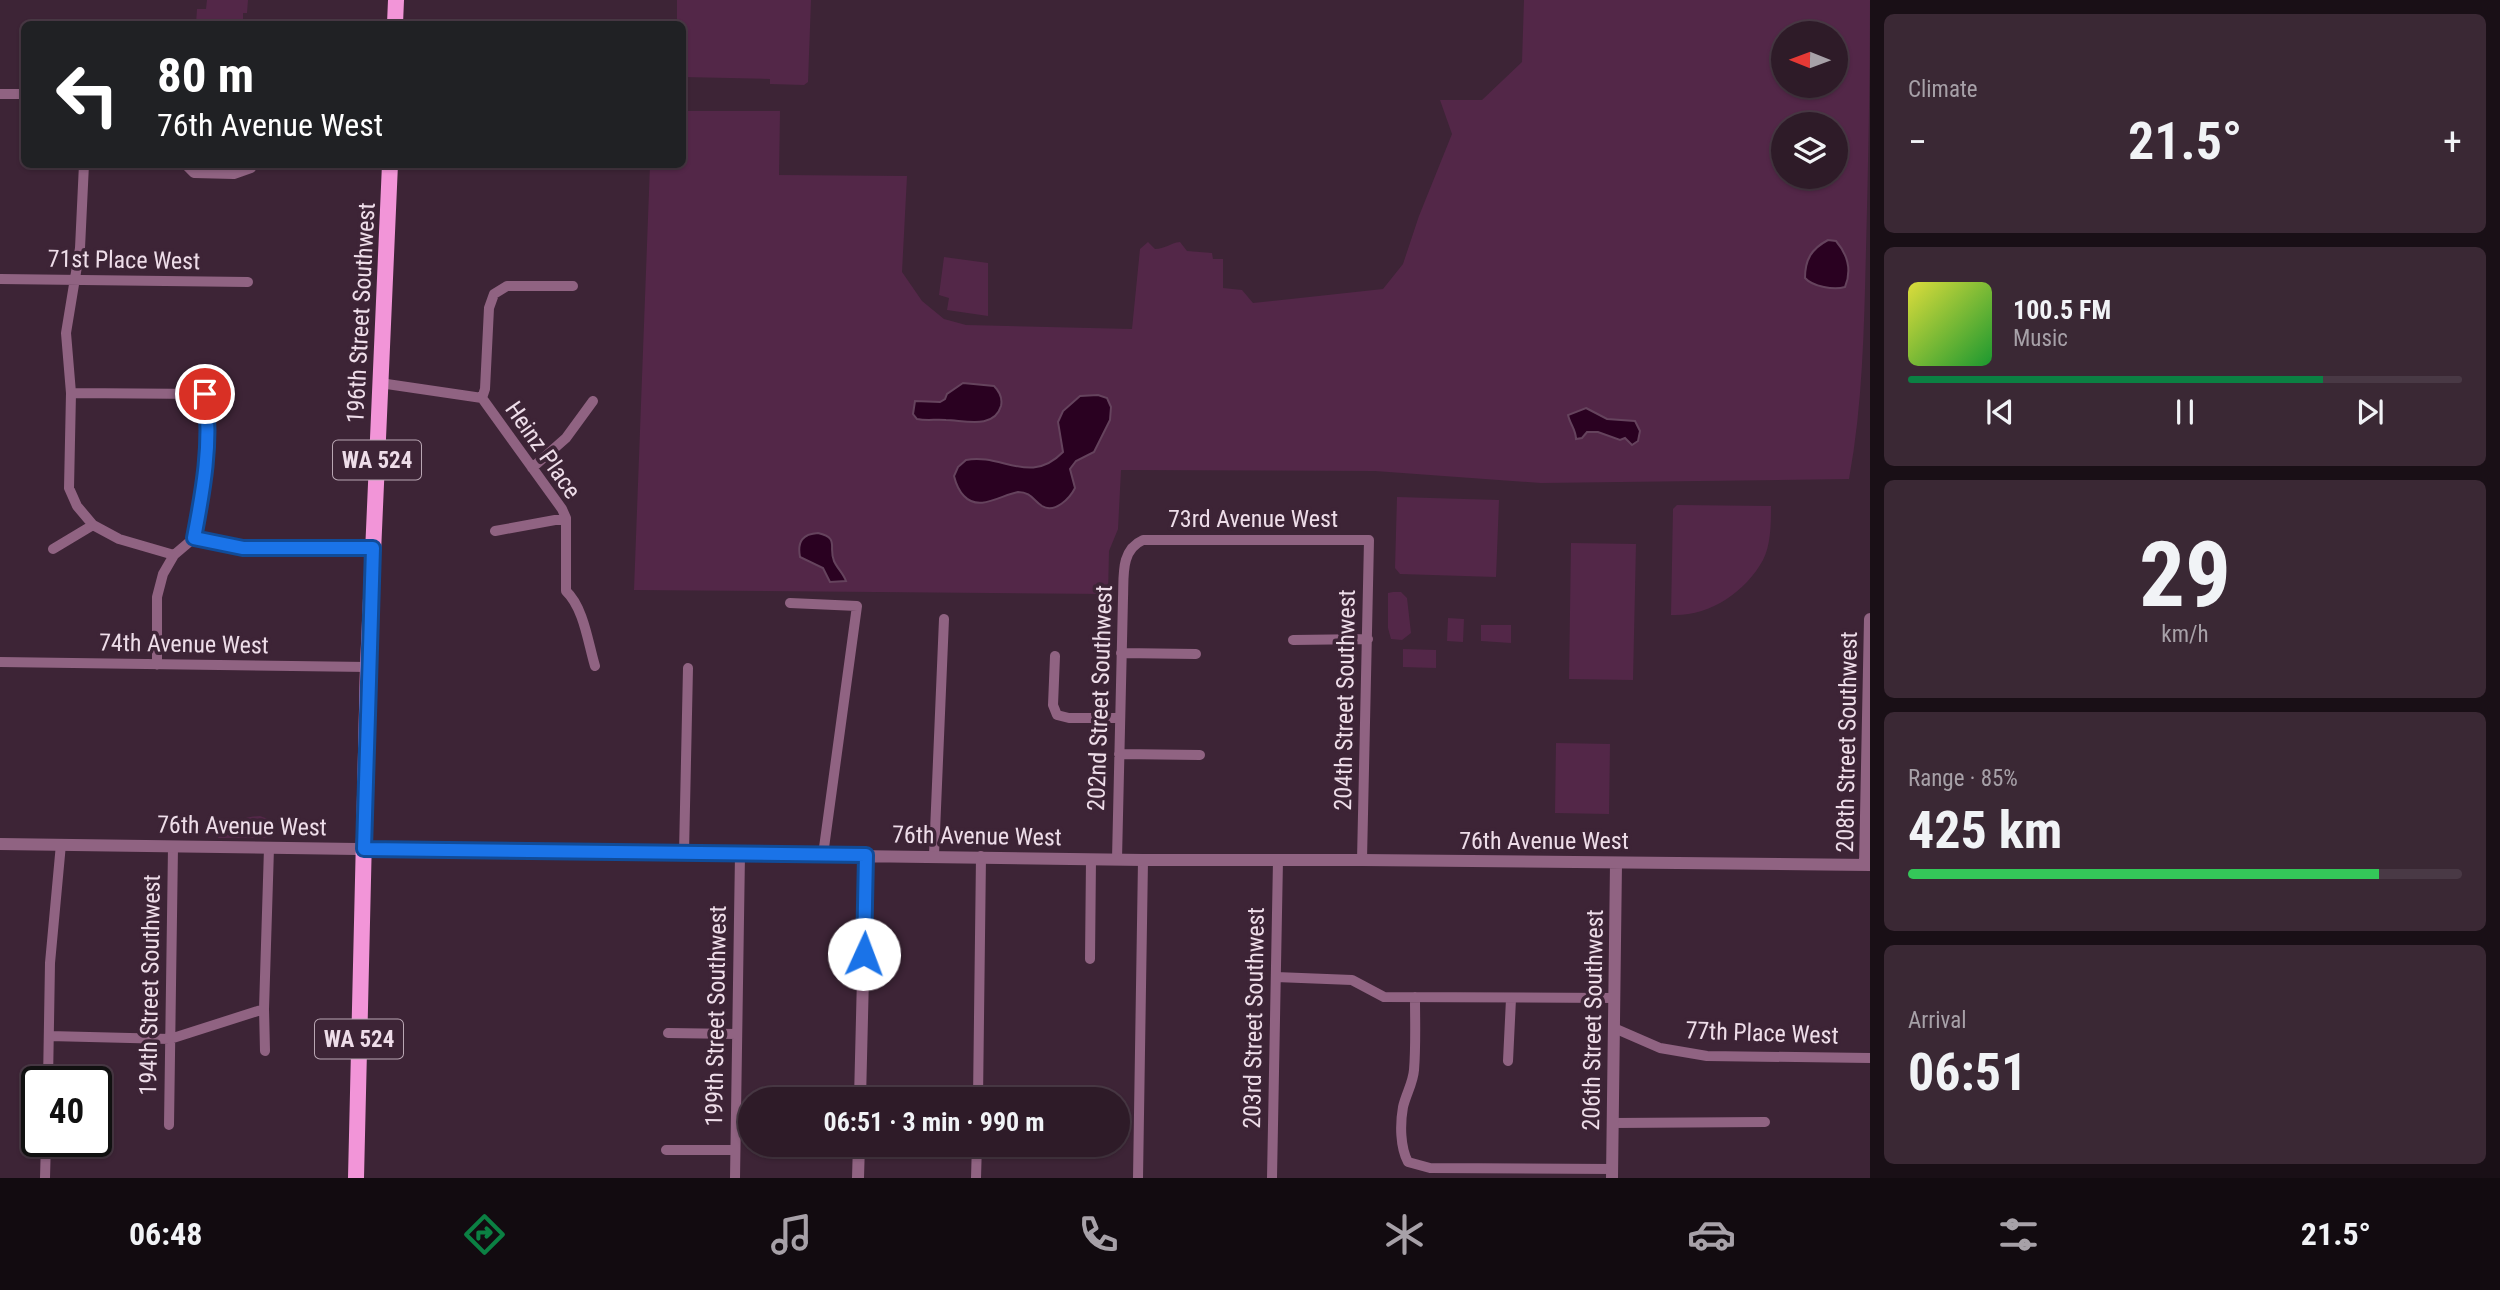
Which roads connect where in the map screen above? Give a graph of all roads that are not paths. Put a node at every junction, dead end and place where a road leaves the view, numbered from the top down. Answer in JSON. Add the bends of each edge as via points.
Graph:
{"nodes":[{"id":1,"x":396,"y":0,"type":"edge"},
{"id":2,"x":395,"y":21,"type":"edge"},
{"id":3,"x":0,"y":94,"type":"edge"},
{"id":4,"x":21,"y":94,"type":"edge"},
{"id":5,"x":83,"y":168,"type":"edge"},
{"id":6,"x":189,"y":168,"type":"edge"},
{"id":7,"x":249,"y":168,"type":"edge"},
{"id":8,"x":390,"y":168,"type":"edge"},
{"id":9,"x":0,"y":279,"type":"edge"},
{"id":10,"x":75,"y":280,"type":"junction"},
{"id":11,"x":248,"y":282,"type":"dead end"},
{"id":12,"x":573,"y":286,"type":"dead end"},
{"id":13,"x":380,"y":383,"type":"junction"},
{"id":14,"x":71,"y":393,"type":"junction"},
{"id":15,"x":482,"y":398,"type":"junction"},
{"id":16,"x":593,"y":401,"type":"dead end"},
{"id":17,"x":532,"y":468,"type":"junction"},
{"id":18,"x":566,"y":517,"type":"junction"},
{"id":19,"x":93,"y":525,"type":"junction"},
{"id":20,"x":495,"y":531,"type":"dead end"},
{"id":21,"x":194,"y":538,"type":"junction"},
{"id":22,"x":1369,"y":540,"type":"joint"},
{"id":23,"x":1136,"y":543,"type":"joint"},
{"id":24,"x":373,"y":548,"type":"junction"},
{"id":25,"x":53,"y":549,"type":"dead end"},
{"id":26,"x":174,"y":555,"type":"junction"},
{"id":27,"x":790,"y":603,"type":"dead end"},
{"id":28,"x":944,"y":619,"type":"dead end"},
{"id":29,"x":1870,"y":619,"type":"edge"},
{"id":30,"x":1368,"y":639,"type":"junction"},
{"id":31,"x":1293,"y":640,"type":"dead end"},
{"id":32,"x":1121,"y":653,"type":"junction"},
{"id":33,"x":1196,"y":654,"type":"dead end"},
{"id":34,"x":1055,"y":656,"type":"dead end"},
{"id":35,"x":0,"y":662,"type":"edge"},
{"id":36,"x":157,"y":665,"type":"junction"},
{"id":37,"x":595,"y":666,"type":"dead end"},
{"id":38,"x":368,"y":667,"type":"junction"},
{"id":39,"x":688,"y":668,"type":"dead end"},
{"id":40,"x":1120,"y":718,"type":"junction"},
{"id":41,"x":1119,"y":754,"type":"junction"},
{"id":42,"x":1200,"y":755,"type":"dead end"},
{"id":43,"x":0,"y":844,"type":"edge"},
{"id":44,"x":61,"y":844,"type":"junction"},
{"id":45,"x":173,"y":847,"type":"junction"},
{"id":46,"x":269,"y":848,"type":"junction"},
{"id":47,"x":364,"y":849,"type":"junction"},
{"id":48,"x":684,"y":853,"type":"junction"},
{"id":49,"x":740,"y":854,"type":"junction"},
{"id":50,"x":823,"y":855,"type":"junction"},
{"id":51,"x":866,"y":855,"type":"junction"},
{"id":52,"x":934,"y":855,"type":"junction"},
{"id":53,"x":981,"y":856,"type":"junction"},
{"id":54,"x":1091,"y":859,"type":"junction"},
{"id":55,"x":1116,"y":859,"type":"junction"},
{"id":56,"x":1362,"y":859,"type":"junction"},
{"id":57,"x":1143,"y":860,"type":"junction"},
{"id":58,"x":1279,"y":860,"type":"junction"},
{"id":59,"x":1616,"y":863,"type":"junction"},
{"id":60,"x":1868,"y":865,"type":"edge"},
{"id":61,"x":1090,"y":960,"type":"dead end"},
{"id":62,"x":1276,"y":977,"type":"junction"},
{"id":63,"x":1415,"y":997,"type":"junction"},
{"id":64,"x":1614,"y":998,"type":"junction"},
{"id":65,"x":1511,"y":999,"type":"junction"},
{"id":66,"x":264,"y":1009,"type":"junction"},
{"id":67,"x":1614,"y":1028,"type":"junction"},
{"id":68,"x":668,"y":1033,"type":"dead end"},
{"id":69,"x":737,"y":1034,"type":"junction"},
{"id":70,"x":49,"y":1036,"type":"junction"},
{"id":71,"x":170,"y":1039,"type":"junction"},
{"id":72,"x":265,"y":1051,"type":"dead end"},
{"id":73,"x":1870,"y":1058,"type":"edge"},
{"id":74,"x":1508,"y":1061,"type":"dead end"},
{"id":75,"x":48,"y":1066,"type":"edge"},
{"id":76,"x":860,"y":1087,"type":"edge"},
{"id":77,"x":978,"y":1087,"type":"edge"},
{"id":78,"x":1765,"y":1122,"type":"dead end"},
{"id":79,"x":1613,"y":1123,"type":"junction"},
{"id":80,"x":169,"y":1125,"type":"dead end"},
{"id":81,"x":666,"y":1150,"type":"dead end"},
{"id":82,"x":735,"y":1150,"type":"junction"},
{"id":83,"x":46,"y":1157,"type":"edge"},
{"id":84,"x":859,"y":1157,"type":"edge"},
{"id":85,"x":976,"y":1157,"type":"edge"},
{"id":86,"x":1612,"y":1173,"type":"edge"},
{"id":87,"x":46,"y":1178,"type":"edge"},
{"id":88,"x":356,"y":1178,"type":"edge"},
{"id":89,"x":735,"y":1178,"type":"edge"},
{"id":90,"x":858,"y":1178,"type":"edge"},
{"id":91,"x":976,"y":1178,"type":"edge"},
{"id":92,"x":1138,"y":1178,"type":"edge"},
{"id":93,"x":1272,"y":1178,"type":"edge"}],
"edges":[{"from":1,"to":2,"type":"main road"},
{"from":3,"to":4,"type":"street"},
{"from":5,"to":10,"type":"street"},
{"from":6,"to":7,"type":"street","via":[[194,173],[234,174]]},
{"from":8,"to":13,"type":"main road","name":"196th Street Southwest","number":"WA 524"},
{"from":9,"to":10,"type":"street","name":"71st Place West"},
{"from":10,"to":11,"type":"street","name":"71st Place West"},
{"from":10,"to":14,"type":"street","via":[[66,333]]},
{"from":12,"to":15,"type":"street","via":[[507,286],[494,294]]},
{"from":13,"to":15,"type":"street","name":"Heinz Place"},
{"from":13,"to":24,"type":"main road","name":"196th Street Southwest","number":"WA 524"},
{"from":14,"to":19,"type":"street","via":[[69,488]]},
{"from":14,"to":21,"type":"street","via":[[205,394],[204,487]]},
{"from":15,"to":17,"type":"street","name":"Heinz Place"},
{"from":16,"to":17,"type":"street","via":[[566,438]]},
{"from":17,"to":18,"type":"street","name":"Heinz Place"},
{"from":18,"to":20,"type":"street"},
{"from":18,"to":37,"type":"street","name":"Heinz Place","via":[[566,591],[578,610]]},
{"from":19,"to":25,"type":"street"},
{"from":19,"to":26,"type":"street","via":[[119,539]]},
{"from":21,"to":24,"type":"street","via":[[243,548]]},
{"from":21,"to":26,"type":"street"},
{"from":22,"to":23,"type":"street","name":"73rd Avenue West"},
{"from":22,"to":30,"type":"street","name":"204th Street Southwest"},
{"from":23,"to":32,"type":"street","name":"202nd Street Southwest","via":[[1125,560]]},
{"from":24,"to":38,"type":"main road","name":"196th Street Southwest","number":"WA 524"},
{"from":26,"to":36,"type":"street","via":[[157,597]]},
{"from":27,"to":50,"type":"street","via":[[857,606]]},
{"from":28,"to":52,"type":"street"},
{"from":29,"to":60,"type":"street","name":"208th Street Southwest"},
{"from":30,"to":31,"type":"street"},
{"from":30,"to":56,"type":"street","name":"204th Street Southwest"},
{"from":32,"to":33,"type":"street"},
{"from":32,"to":40,"type":"street","name":"202nd Street Southwest"},
{"from":34,"to":40,"type":"street","via":[[1053,705],[1058,715]]},
{"from":35,"to":36,"type":"street","name":"74th Avenue West"},
{"from":36,"to":38,"type":"street","name":"74th Avenue West"},
{"from":38,"to":47,"type":"main road","name":"196th Street Southwest","number":"WA 524"},
{"from":39,"to":48,"type":"street"},
{"from":40,"to":41,"type":"street","name":"202nd Street Southwest"},
{"from":41,"to":42,"type":"street"},
{"from":41,"to":55,"type":"street","name":"202nd Street Southwest"},
{"from":43,"to":44,"type":"street","name":"76th Avenue West"},
{"from":44,"to":45,"type":"street","name":"76th Avenue West"},
{"from":44,"to":70,"type":"street","via":[[50,963]]},
{"from":45,"to":46,"type":"street","name":"76th Avenue West"},
{"from":45,"to":71,"type":"street","name":"194th Street Southwest"},
{"from":46,"to":47,"type":"street","name":"76th Avenue West"},
{"from":46,"to":66,"type":"street"},
{"from":47,"to":48,"type":"street","name":"76th Avenue West"},
{"from":47,"to":88,"type":"main road","name":"196th Street Southwest","number":"WA 524"},
{"from":48,"to":49,"type":"street","name":"76th Avenue West"},
{"from":49,"to":50,"type":"street","name":"76th Avenue West"},
{"from":49,"to":69,"type":"street","name":"199th Street Southwest"},
{"from":50,"to":51,"type":"street","name":"76th Avenue West"},
{"from":51,"to":52,"type":"street","name":"76th Avenue West"},
{"from":51,"to":76,"type":"street"},
{"from":52,"to":53,"type":"street","name":"76th Avenue West"},
{"from":53,"to":54,"type":"street","name":"76th Avenue West"},
{"from":53,"to":77,"type":"street"},
{"from":54,"to":55,"type":"street","name":"76th Avenue West"},
{"from":54,"to":61,"type":"street"},
{"from":55,"to":57,"type":"street","name":"76th Avenue West"},
{"from":56,"to":58,"type":"street","name":"76th Avenue West"},
{"from":56,"to":59,"type":"street","name":"76th Avenue West"},
{"from":57,"to":58,"type":"street","name":"76th Avenue West"},
{"from":57,"to":92,"type":"street"},
{"from":58,"to":62,"type":"street","name":"203rd Street Southwest"},
{"from":59,"to":60,"type":"street","name":"76th Avenue West"},
{"from":59,"to":64,"type":"street","name":"206th Street Southwest"},
{"from":62,"to":63,"type":"street","via":[[1352,980],[1384,997]]},
{"from":62,"to":93,"type":"street","name":"203rd Street Southwest"},
{"from":63,"to":65,"type":"street"},
{"from":63,"to":86,"type":"street","via":[[1414,1070],[1404,1106],[1402,1138],[1408,1161],[1430,1168]]},
{"from":64,"to":65,"type":"street"},
{"from":64,"to":67,"type":"street","name":"206th Street Southwest"},
{"from":65,"to":74,"type":"street"},
{"from":66,"to":71,"type":"street"},
{"from":66,"to":72,"type":"street"},
{"from":67,"to":73,"type":"street","name":"77th Place West","via":[[1660,1048],[1707,1056]]},
{"from":67,"to":79,"type":"street","name":"206th Street Southwest"},
{"from":68,"to":69,"type":"street"},
{"from":69,"to":82,"type":"street","name":"199th Street Southwest"},
{"from":70,"to":71,"type":"street"},
{"from":70,"to":75,"type":"street"},
{"from":71,"to":80,"type":"street","name":"194th Street Southwest"},
{"from":78,"to":79,"type":"street"},
{"from":79,"to":86,"type":"street","name":"206th Street Southwest"},
{"from":81,"to":82,"type":"street"},
{"from":82,"to":89,"type":"street","name":"199th Street Southwest"},
{"from":83,"to":87,"type":"street"},
{"from":84,"to":90,"type":"street"},
{"from":85,"to":91,"type":"street"}]}
